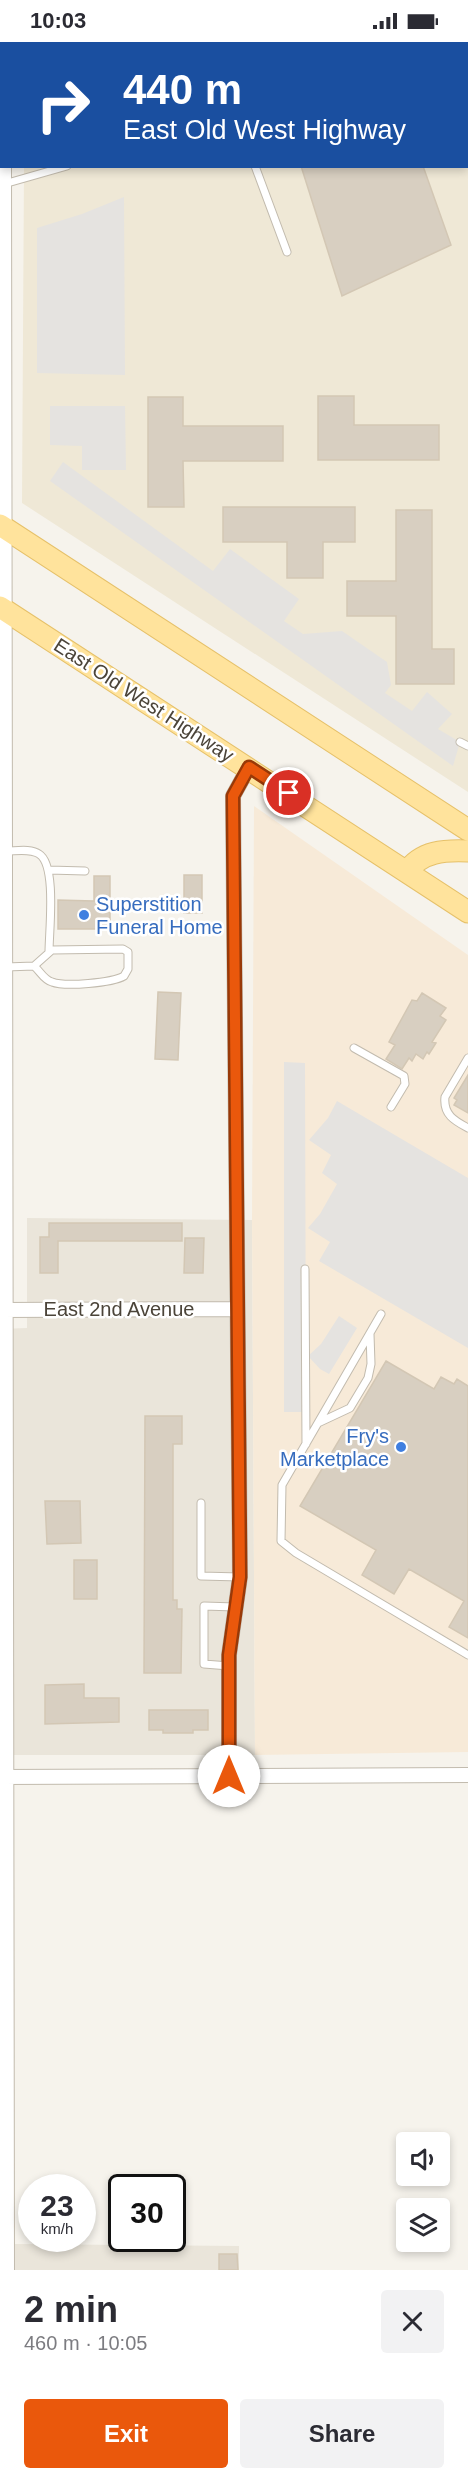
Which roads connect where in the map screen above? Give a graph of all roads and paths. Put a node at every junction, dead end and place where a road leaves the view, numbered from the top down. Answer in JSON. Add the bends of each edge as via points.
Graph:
{"nodes":[{"id":1,"x":4,"y":168,"type":"edge"},
{"id":2,"x":60,"y":168,"type":"edge"},
{"id":3,"x":256,"y":168,"type":"edge"},
{"id":4,"x":4,"y":184,"type":"junction"},
{"id":5,"x":2,"y":202,"type":"edge"},
{"id":6,"x":287,"y":252,"type":"dead end"},
{"id":7,"x":2,"y":391,"type":"edge"},
{"id":8,"x":1,"y":526,"type":"edge"},
{"id":9,"x":2,"y":608,"type":"edge"},
{"id":10,"x":460,"y":742,"type":"dead end"},
{"id":11,"x":468,"y":746,"type":"edge"},
{"id":12,"x":249,"y":767,"type":"junction"},
{"id":13,"x":468,"y":830,"type":"edge"},
{"id":14,"x":4,"y":846,"type":"edge"},
{"id":15,"x":468,"y":851,"type":"edge"},
{"id":16,"x":49,"y":870,"type":"junction"},
{"id":17,"x":85,"y":871,"type":"dead end"},
{"id":18,"x":407,"y":872,"type":"junction"},
{"id":19,"x":468,"y":912,"type":"edge"},
{"id":20,"x":49,"y":952,"type":"junction"},
{"id":21,"x":34,"y":966,"type":"junction"},
{"id":22,"x":6,"y":967,"type":"junction"},
{"id":23,"x":3,"y":1006,"type":"edge"},
{"id":24,"x":354,"y":1048,"type":"dead end"},
{"id":25,"x":468,"y":1058,"type":"edge"},
{"id":26,"x":3,"y":1067,"type":"edge"},
{"id":27,"x":391,"y":1107,"type":"dead end"},
{"id":28,"x":468,"y":1128,"type":"edge"},
{"id":29,"x":3,"y":1154,"type":"edge"},
{"id":30,"x":305,"y":1269,"type":"dead end"},
{"id":31,"x":237,"y":1309,"type":"junction"},
{"id":32,"x":3,"y":1310,"type":"edge"},
{"id":33,"x":381,"y":1314,"type":"dead end"},
{"id":34,"x":370,"y":1331,"type":"junction"},
{"id":35,"x":318,"y":1423,"type":"junction"},
{"id":36,"x":306,"y":1444,"type":"junction"},
{"id":37,"x":201,"y":1503,"type":"dead end"},
{"id":38,"x":240,"y":1577,"type":"junction"},
{"id":39,"x":235,"y":1607,"type":"junction"},
{"id":40,"x":468,"y":1655,"type":"edge"},
{"id":41,"x":229,"y":1666,"type":"junction"},
{"id":42,"x":468,"y":1775,"type":"edge"},
{"id":43,"x":229,"y":1776,"type":"junction"},
{"id":44,"x":3,"y":1777,"type":"edge"},
{"id":45,"x":7,"y":2270,"type":"edge"}],
"edges":[{"from":1,"to":4,"type":"street"},
{"from":2,"to":4,"type":"lane"},
{"from":3,"to":6,"type":"lane"},
{"from":4,"to":5,"type":"street"},
{"from":5,"to":7,"type":"street"},
{"from":7,"to":8,"type":"street"},
{"from":8,"to":9,"type":"street"},
{"from":8,"to":13,"type":"main road"},
{"from":9,"to":12,"type":"main road","name":"East Old West Highway"},
{"from":9,"to":14,"type":"street"},
{"from":10,"to":11,"type":"lane"},
{"from":12,"to":18,"type":"main road","name":"East Old West Highway"},
{"from":12,"to":31,"type":"street","via":[[233,796]]},
{"from":14,"to":16,"type":"lane","via":[[39,854],[47,861]]},
{"from":14,"to":22,"type":"street"},
{"from":15,"to":18,"type":"main road","via":[[424,856],[414,861]]},
{"from":16,"to":17,"type":"lane"},
{"from":16,"to":20,"type":"lane"},
{"from":18,"to":19,"type":"main road","name":"East Old West Highway"},
{"from":20,"to":21,"type":"lane"},
{"from":20,"to":21,"type":"lane","via":[[123,949],[128,952],[128,969],[124,976],[111,982],[54,983]]},
{"from":21,"to":22,"type":"lane"},
{"from":22,"to":23,"type":"street"},
{"from":23,"to":26,"type":"street"},
{"from":24,"to":27,"type":"lane","via":[[404,1076],[405,1084]]},
{"from":25,"to":28,"type":"lane","via":[[444,1105],[451,1119]]},
{"from":26,"to":29,"type":"street"},
{"from":29,"to":32,"type":"street"},
{"from":30,"to":36,"type":"lane"},
{"from":31,"to":32,"type":"street","name":"East 2nd Avenue"},
{"from":31,"to":38,"type":"street"},
{"from":32,"to":44,"type":"street"},
{"from":33,"to":34,"type":"lane"},
{"from":34,"to":35,"type":"lane"},
{"from":34,"to":35,"type":"lane","via":[[368,1378],[350,1408]]},
{"from":35,"to":36,"type":"lane"},
{"from":36,"to":40,"type":"lane","via":[[282,1485],[281,1541]]},
{"from":37,"to":38,"type":"lane","via":[[201,1576]]},
{"from":38,"to":39,"type":"street"},
{"from":39,"to":41,"type":"street"},
{"from":39,"to":41,"type":"lane","via":[[204,1606],[204,1664]]},
{"from":41,"to":43,"type":"street"},
{"from":42,"to":43,"type":"street"},
{"from":43,"to":44,"type":"street"},
{"from":44,"to":45,"type":"street"}]}
